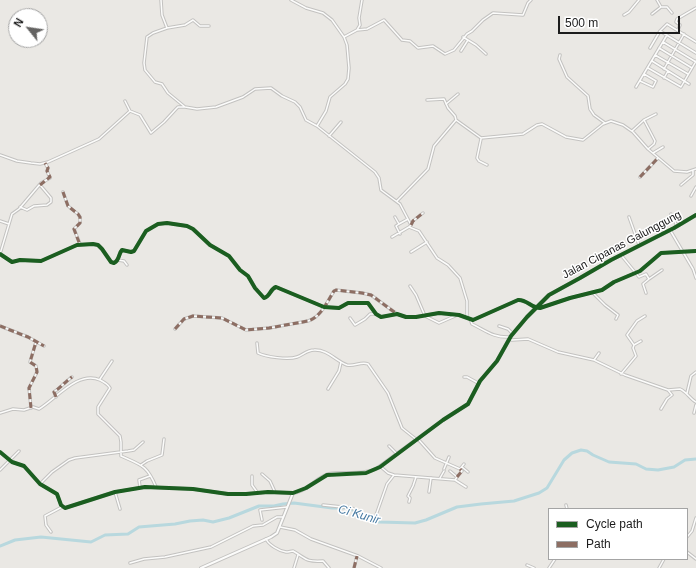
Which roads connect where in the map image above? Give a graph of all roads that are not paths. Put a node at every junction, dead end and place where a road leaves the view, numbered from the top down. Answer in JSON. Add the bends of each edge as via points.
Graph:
{"nodes":[{"id":1,"x":161,"y":0,"type":"edge"},
{"id":2,"x":291,"y":0,"type":"edge"},
{"id":3,"x":362,"y":0,"type":"edge"},
{"id":4,"x":531,"y":0,"type":"edge"},
{"id":5,"x":639,"y":0,"type":"edge"},
{"id":6,"x":657,"y":0,"type":"edge"},
{"id":7,"x":661,"y":7,"type":"junction"},
{"id":8,"x":696,"y":8,"type":"edge"},
{"id":9,"x":672,"y":13,"type":"dead end"},
{"id":10,"x":652,"y":14,"type":"dead end"},
{"id":11,"x":624,"y":15,"type":"dead end"},
{"id":12,"x":209,"y":26,"type":"dead end"},
{"id":13,"x":167,"y":28,"type":"junction"},
{"id":14,"x":357,"y":30,"type":"junction"},
{"id":15,"x":660,"y":31,"type":"junction"},
{"id":16,"x":678,"y":31,"type":"junction"},
{"id":17,"x":684,"y":34,"type":"junction"},
{"id":18,"x":667,"y":35,"type":"junction"},
{"id":19,"x":344,"y":37,"type":"junction"},
{"id":20,"x":463,"y":38,"type":"junction"},
{"id":21,"x":468,"y":40,"type":"junction"},
{"id":22,"x":663,"y":42,"type":"junction"},
{"id":23,"x":696,"y":42,"type":"edge"},
{"id":24,"x":680,"y":43,"type":"junction"},
{"id":25,"x":650,"y":48,"type":"dead end"},
{"id":26,"x":659,"y":48,"type":"junction"},
{"id":27,"x":676,"y":49,"type":"junction"},
{"id":28,"x":461,"y":51,"type":"dead end"},
{"id":29,"x":696,"y":53,"type":"edge"},
{"id":30,"x":486,"y":54,"type":"dead end"},
{"id":31,"x":560,"y":55,"type":"dead end"},
{"id":32,"x":655,"y":55,"type":"junction"},
{"id":33,"x":672,"y":56,"type":"junction"},
{"id":34,"x":652,"y":61,"type":"junction"},
{"id":35,"x":696,"y":61,"type":"edge"},
{"id":36,"x":668,"y":62,"type":"junction"},
{"id":37,"x":648,"y":68,"type":"junction"},
{"id":38,"x":692,"y":68,"type":"junction"},
{"id":39,"x":664,"y":69,"type":"junction"},
{"id":40,"x":668,"y":71,"type":"junction"},
{"id":41,"x":644,"y":74,"type":"junction"},
{"id":42,"x":688,"y":74,"type":"junction"},
{"id":43,"x":664,"y":78,"type":"junction"},
{"id":44,"x":640,"y":81,"type":"junction"},
{"id":45,"x":684,"y":81,"type":"junction"},
{"id":46,"x":689,"y":84,"type":"dead end"},
{"id":47,"x":636,"y":87,"type":"dead end"},
{"id":48,"x":458,"y":94,"type":"dead end"},
{"id":49,"x":427,"y":100,"type":"dead end"},
{"id":50,"x":125,"y":101,"type":"dead end"},
{"id":51,"x":446,"y":104,"type":"junction"},
{"id":52,"x":185,"y":107,"type":"junction"},
{"id":53,"x":130,"y":111,"type":"junction"},
{"id":54,"x":656,"y":114,"type":"dead end"},
{"id":55,"x":456,"y":120,"type":"junction"},
{"id":56,"x":644,"y":120,"type":"junction"},
{"id":57,"x":341,"y":122,"type":"dead end"},
{"id":58,"x":605,"y":123,"type":"junction"},
{"id":59,"x":317,"y":126,"type":"junction"},
{"id":60,"x":632,"y":131,"type":"junction"},
{"id":61,"x":329,"y":136,"type":"junction"},
{"id":62,"x":481,"y":138,"type":"junction"},
{"id":63,"x":663,"y":147,"type":"dead end"},
{"id":64,"x":648,"y":149,"type":"junction"},
{"id":65,"x":653,"y":153,"type":"junction"},
{"id":66,"x":0,"y":155,"type":"edge"},
{"id":67,"x":658,"y":158,"type":"junction"},
{"id":68,"x":45,"y":163,"type":"junction"},
{"id":69,"x":487,"y":165,"type":"dead end"},
{"id":70,"x":696,"y":169,"type":"edge"},
{"id":71,"x":692,"y":170,"type":"junction"},
{"id":72,"x":640,"y":177,"type":"dead end"},
{"id":73,"x":40,"y":185,"type":"junction"},
{"id":74,"x":681,"y":185,"type":"dead end"},
{"id":75,"x":696,"y":188,"type":"edge"},
{"id":76,"x":63,"y":192,"type":"dead end"},
{"id":77,"x":691,"y":196,"type":"dead end"},
{"id":78,"x":397,"y":201,"type":"junction"},
{"id":79,"x":20,"y":207,"type":"junction"},
{"id":80,"x":423,"y":213,"type":"dead end"},
{"id":81,"x":671,"y":214,"type":"dead end"},
{"id":82,"x":696,"y":215,"type":"edge"},
{"id":83,"x":629,"y":216,"type":"dead end"},
{"id":84,"x":395,"y":217,"type":"dead end"},
{"id":85,"x":408,"y":219,"type":"junction"},
{"id":86,"x":0,"y":221,"type":"edge"},
{"id":87,"x":9,"y":224,"type":"junction"},
{"id":88,"x":399,"y":224,"type":"junction"},
{"id":89,"x":410,"y":226,"type":"junction"},
{"id":90,"x":677,"y":226,"type":"junction"},
{"id":91,"x":670,"y":230,"type":"junction"},
{"id":92,"x":400,"y":234,"type":"junction"},
{"id":93,"x":392,"y":237,"type":"dead end"},
{"id":94,"x":427,"y":242,"type":"junction"},
{"id":95,"x":80,"y":244,"type":"junction"},
{"id":96,"x":639,"y":245,"type":"junction"},
{"id":97,"x":696,"y":251,"type":"edge"},
{"id":98,"x":411,"y":252,"type":"dead end"},
{"id":99,"x":682,"y":252,"type":"junction"},
{"id":100,"x":0,"y":254,"type":"edge"},
{"id":101,"x":621,"y":255,"type":"junction"},
{"id":102,"x":118,"y":260,"type":"junction"},
{"id":103,"x":127,"y":265,"type":"dead end"},
{"id":104,"x":662,"y":270,"type":"dead end"},
{"id":105,"x":635,"y":273,"type":"junction"},
{"id":106,"x":696,"y":278,"type":"edge"},
{"id":107,"x":649,"y":279,"type":"junction"},
{"id":108,"x":410,"y":286,"type":"dead end"},
{"id":109,"x":593,"y":292,"type":"junction"},
{"id":110,"x":646,"y":293,"type":"dead end"},
{"id":111,"x":323,"y":306,"type":"junction"},
{"id":112,"x":537,"y":307,"type":"junction"},
{"id":113,"x":376,"y":314,"type":"junction"},
{"id":114,"x":397,"y":314,"type":"junction"},
{"id":115,"x":457,"y":315,"type":"junction"},
{"id":116,"x":424,"y":316,"type":"junction"},
{"id":117,"x":645,"y":316,"type":"dead end"},
{"id":118,"x":350,"y":318,"type":"dead end"},
{"id":119,"x":467,"y":318,"type":"junction"},
{"id":120,"x":470,"y":319,"type":"junction"},
{"id":121,"x":616,"y":319,"type":"dead end"},
{"id":122,"x":0,"y":326,"type":"edge"},
{"id":123,"x":499,"y":326,"type":"dead end"},
{"id":124,"x":175,"y":330,"type":"dead end"},
{"id":125,"x":513,"y":334,"type":"junction"},
{"id":126,"x":510,"y":338,"type":"junction"},
{"id":127,"x":641,"y":341,"type":"dead end"},
{"id":128,"x":36,"y":342,"type":"junction"},
{"id":129,"x":257,"y":343,"type":"dead end"},
{"id":130,"x":634,"y":345,"type":"junction"},
{"id":131,"x":44,"y":346,"type":"dead end"},
{"id":132,"x":600,"y":352,"type":"dead end"},
{"id":133,"x":594,"y":360,"type":"junction"},
{"id":134,"x":112,"y":361,"type":"dead end"},
{"id":135,"x":341,"y":361,"type":"junction"},
{"id":136,"x":696,"y":372,"type":"edge"},
{"id":137,"x":621,"y":374,"type":"junction"},
{"id":138,"x":72,"y":377,"type":"dead end"},
{"id":139,"x":464,"y":377,"type":"dead end"},
{"id":140,"x":100,"y":380,"type":"junction"},
{"id":141,"x":479,"y":383,"type":"junction"},
{"id":142,"x":328,"y":389,"type":"dead end"},
{"id":143,"x":668,"y":390,"type":"junction"},
{"id":144,"x":687,"y":393,"type":"junction"},
{"id":145,"x":56,"y":397,"type":"junction"},
{"id":146,"x":696,"y":404,"type":"edge"},
{"id":147,"x":31,"y":408,"type":"junction"},
{"id":148,"x":661,"y":409,"type":"dead end"},
{"id":149,"x":0,"y":413,"type":"edge"},
{"id":150,"x":694,"y":413,"type":"dead end"},
{"id":151,"x":164,"y":438,"type":"dead end"},
{"id":152,"x":418,"y":439,"type":"junction"},
{"id":153,"x":143,"y":442,"type":"dead end"},
{"id":154,"x":388,"y":446,"type":"dead end"},
{"id":155,"x":18,"y":451,"type":"dead end"},
{"id":156,"x":0,"y":452,"type":"edge"},
{"id":157,"x":120,"y":452,"type":"junction"},
{"id":158,"x":397,"y":454,"type":"junction"},
{"id":159,"x":450,"y":457,"type":"dead end"},
{"id":160,"x":10,"y":460,"type":"junction"},
{"id":161,"x":447,"y":464,"type":"junction"},
{"id":162,"x":464,"y":464,"type":"dead end"},
{"id":163,"x":141,"y":465,"type":"junction"},
{"id":164,"x":462,"y":466,"type":"junction"},
{"id":165,"x":381,"y":467,"type":"junction"},
{"id":166,"x":0,"y":470,"type":"edge"},
{"id":167,"x":460,"y":470,"type":"junction"},
{"id":168,"x":450,"y":471,"type":"dead end"},
{"id":169,"x":468,"y":472,"type":"dead end"},
{"id":170,"x":262,"y":474,"type":"dead end"},
{"id":171,"x":394,"y":475,"type":"junction"},
{"id":172,"x":150,"y":476,"type":"junction"},
{"id":173,"x":252,"y":476,"type":"dead end"},
{"id":174,"x":416,"y":477,"type":"junction"},
{"id":175,"x":457,"y":477,"type":"junction"},
{"id":176,"x":430,"y":478,"type":"junction"},
{"id":177,"x":440,"y":478,"type":"junction"},
{"id":178,"x":455,"y":480,"type":"junction"},
{"id":179,"x":40,"y":484,"type":"junction"},
{"id":180,"x":140,"y":487,"type":"junction"},
{"id":181,"x":156,"y":487,"type":"junction"},
{"id":182,"x":466,"y":487,"type":"dead end"},
{"id":183,"x":115,"y":492,"type":"junction"},
{"id":184,"x":258,"y":492,"type":"junction"},
{"id":185,"x":275,"y":492,"type":"junction"},
{"id":186,"x":429,"y":492,"type":"dead end"},
{"id":187,"x":292,"y":493,"type":"junction"},
{"id":188,"x":409,"y":502,"type":"dead end"},
{"id":189,"x":323,"y":505,"type":"dead end"},
{"id":190,"x":566,"y":505,"type":"dead end"},
{"id":191,"x":62,"y":506,"type":"junction"},
{"id":192,"x":287,"y":506,"type":"junction"},
{"id":193,"x":567,"y":508,"type":"edge"},
{"id":194,"x":120,"y":509,"type":"dead end"},
{"id":195,"x":284,"y":517,"type":"junction"},
{"id":196,"x":696,"y":518,"type":"edge"},
{"id":197,"x":262,"y":520,"type":"dead end"},
{"id":198,"x":280,"y":527,"type":"junction"},
{"id":199,"x":51,"y":532,"type":"dead end"},
{"id":200,"x":688,"y":536,"type":"edge"},
{"id":201,"x":266,"y":539,"type":"junction"},
{"id":202,"x":688,"y":553,"type":"edge"},
{"id":203,"x":298,"y":554,"type":"junction"},
{"id":204,"x":357,"y":556,"type":"junction"},
{"id":205,"x":696,"y":559,"type":"edge"},
{"id":206,"x":555,"y":560,"type":"edge"},
{"id":207,"x":130,"y":563,"type":"dead end"},
{"id":208,"x":528,"y":565,"type":"dead end"},
{"id":209,"x":201,"y":568,"type":"edge"},
{"id":210,"x":294,"y":568,"type":"edge"},
{"id":211,"x":329,"y":568,"type":"edge"},
{"id":212,"x":354,"y":568,"type":"edge"},
{"id":213,"x":381,"y":568,"type":"edge"},
{"id":214,"x":534,"y":568,"type":"edge"},
{"id":215,"x":549,"y":568,"type":"edge"}],
"edges":[{"from":1,"to":13,"type":"street","via":[[162,15]]},
{"from":2,"to":19,"type":"street","via":[[324,14],[333,21]]},
{"from":3,"to":14,"type":"street","via":[[360,25]]},
{"from":4,"to":20,"type":"street","via":[[523,15],[495,13]]},
{"from":5,"to":11,"type":"street"},
{"from":6,"to":7,"type":"street"},
{"from":7,"to":9,"type":"street","via":[[668,7]]},
{"from":7,"to":10,"type":"street"},
{"from":8,"to":16,"type":"street","via":[[676,19],[680,25]]},
{"from":12,"to":13,"type":"street","via":[[200,26],[192,20],[184,25]]},
{"from":13,"to":52,"type":"street","via":[[147,37],[145,70],[155,82],[162,84],[168,93]]},
{"from":14,"to":19,"type":"street"},
{"from":14,"to":20,"type":"street","via":[[367,29],[384,20],[402,40],[410,41],[418,48],[433,46],[445,54],[454,50]]},
{"from":15,"to":16,"type":"street","via":[[667,24]]},
{"from":15,"to":18,"type":"street"},
{"from":15,"to":25,"type":"street"},
{"from":16,"to":17,"type":"street"},
{"from":17,"to":23,"type":"street"},
{"from":17,"to":24,"type":"street"},
{"from":18,"to":22,"type":"street"},
{"from":18,"to":24,"type":"street"},
{"from":19,"to":59,"type":"street","via":[[348,51],[348,79],[330,97]]},
{"from":20,"to":21,"type":"street"},
{"from":21,"to":28,"type":"street"},
{"from":21,"to":30,"type":"street"},
{"from":22,"to":26,"type":"street"},
{"from":22,"to":27,"type":"street"},
{"from":24,"to":27,"type":"street"},
{"from":24,"to":29,"type":"street"},
{"from":26,"to":32,"type":"street"},
{"from":26,"to":33,"type":"street"},
{"from":27,"to":33,"type":"street"},
{"from":27,"to":35,"type":"street"},
{"from":31,"to":58,"type":"street","via":[[559,59],[568,78],[588,96],[592,112]]},
{"from":32,"to":34,"type":"street"},
{"from":32,"to":36,"type":"street"},
{"from":33,"to":36,"type":"street"},
{"from":33,"to":38,"type":"street"},
{"from":34,"to":37,"type":"street"},
{"from":34,"to":39,"type":"street"},
{"from":35,"to":38,"type":"street"},
{"from":36,"to":39,"type":"street"},
{"from":36,"to":42,"type":"street"},
{"from":37,"to":41,"type":"street"},
{"from":37,"to":43,"type":"street"},
{"from":38,"to":42,"type":"street"},
{"from":39,"to":40,"type":"street"},
{"from":40,"to":43,"type":"street"},
{"from":40,"to":45,"type":"street"},
{"from":41,"to":44,"type":"street"},
{"from":41,"to":44,"type":"street","via":[[656,81],[653,87]]},
{"from":42,"to":45,"type":"street"},
{"from":43,"to":45,"type":"street","via":[[680,87]]},
{"from":44,"to":47,"type":"street"},
{"from":45,"to":46,"type":"street"},
{"from":48,"to":51,"type":"street"},
{"from":49,"to":51,"type":"street","via":[[442,98]]},
{"from":50,"to":53,"type":"street"},
{"from":51,"to":55,"type":"street"},
{"from":52,"to":53,"type":"street","via":[[176,109],[151,133],[139,114]]},
{"from":52,"to":59,"type":"street","via":[[211,108],[255,90],[270,88],[295,102],[306,120]]},
{"from":53,"to":68,"type":"street","via":[[99,139]]},
{"from":54,"to":56,"type":"street"},
{"from":55,"to":62,"type":"street"},
{"from":55,"to":78,"type":"street","via":[[434,146],[428,169]]},
{"from":56,"to":60,"type":"street"},
{"from":56,"to":64,"type":"street","via":[[655,141]]},
{"from":57,"to":61,"type":"street"},
{"from":58,"to":60,"type":"street","via":[[615,122]]},
{"from":58,"to":62,"type":"street","via":[[584,140],[568,138],[542,124],[523,134]]},
{"from":59,"to":61,"type":"street"},
{"from":60,"to":64,"type":"street"},
{"from":61,"to":78,"type":"street","via":[[375,172],[381,190]]},
{"from":62,"to":69,"type":"street","via":[[477,158]]},
{"from":63,"to":65,"type":"street"},
{"from":64,"to":65,"type":"street"},
{"from":65,"to":67,"type":"street"},
{"from":66,"to":68,"type":"street","via":[[20,162]]},
{"from":67,"to":71,"type":"street","via":[[674,171]]},
{"from":67,"to":72,"type":"street"},
{"from":68,"to":73,"type":"street","via":[[50,177]]},
{"from":70,"to":71,"type":"street"},
{"from":71,"to":74,"type":"street","via":[[693,175]]},
{"from":73,"to":79,"type":"street"},
{"from":73,"to":79,"type":"street","via":[[51,198],[51,202],[27,210]]},
{"from":75,"to":77,"type":"street"},
{"from":76,"to":95,"type":"street","via":[[68,206],[80,217],[80,223],[74,229]]},
{"from":78,"to":85,"type":"street"},
{"from":79,"to":87,"type":"street","via":[[12,214]]},
{"from":80,"to":89,"type":"street"},
{"from":81,"to":90,"type":"street"},
{"from":82,"to":90,"type":"street","name":"Jalan Cipanas Galunggung"},
{"from":83,"to":96,"type":"street"},
{"from":84,"to":88,"type":"street"},
{"from":85,"to":88,"type":"street"},
{"from":85,"to":89,"type":"street"},
{"from":86,"to":87,"type":"street"},
{"from":87,"to":100,"type":"street"},
{"from":88,"to":92,"type":"street","via":[[396,226]]},
{"from":89,"to":92,"type":"street"},
{"from":89,"to":94,"type":"street","via":[[420,231]]},
{"from":90,"to":91,"type":"street","name":"Jalan Cipanas Galunggung"},
{"from":91,"to":96,"type":"street","name":"Jalan Cipanas Galunggung"},
{"from":91,"to":99,"type":"street"},
{"from":92,"to":93,"type":"street"},
{"from":94,"to":98,"type":"street"},
{"from":94,"to":119,"type":"street","via":[[436,258],[448,265],[460,278]]},
{"from":95,"to":100,"type":"street","via":[[46,260],[38,261],[12,262]]},
{"from":95,"to":102,"type":"street","via":[[98,245],[111,262]]},
{"from":96,"to":101,"type":"street","name":"Jalan Cipanas Galunggung"},
{"from":97,"to":99,"type":"street"},
{"from":99,"to":105,"type":"street","via":[[661,253]]},
{"from":99,"to":106,"type":"street"},
{"from":101,"to":105,"type":"street"},
{"from":101,"to":112,"type":"street","name":"Jalan Cipanas Galunggung","via":[[554,292]]},
{"from":102,"to":103,"type":"street","via":[[124,261]]},
{"from":102,"to":111,"type":"street","via":[[122,250],[134,251],[145,232],[158,224],[187,226],[210,245],[229,256],[264,298],[276,287]]},
{"from":104,"to":107,"type":"street"},
{"from":105,"to":107,"type":"street","via":[[640,277],[646,274]]},
{"from":105,"to":109,"type":"street"},
{"from":107,"to":110,"type":"street","via":[[643,284]]},
{"from":108,"to":116,"type":"street"},
{"from":109,"to":112,"type":"street"},
{"from":109,"to":121,"type":"street","via":[[618,315]]},
{"from":111,"to":113,"type":"street","via":[[341,308],[348,303],[368,303]]},
{"from":111,"to":114,"type":"street","via":[[334,291],[340,290],[371,295]]},
{"from":111,"to":124,"type":"street","via":[[311,320],[269,328],[246,330],[222,318],[193,316],[184,319]]},
{"from":112,"to":120,"type":"street","via":[[520,299]]},
{"from":112,"to":125,"type":"street","name":"Jalan Cipanas Galunggung"},
{"from":113,"to":114,"type":"street","via":[[384,317]]},
{"from":113,"to":118,"type":"street","via":[[370,314],[356,325]]},
{"from":114,"to":116,"type":"street","via":[[406,317]]},
{"from":115,"to":116,"type":"street","via":[[439,313]]},
{"from":115,"to":116,"type":"street","via":[[439,323]]},
{"from":115,"to":119,"type":"street"},
{"from":117,"to":130,"type":"street","via":[[627,335]]},
{"from":119,"to":120,"type":"street"},
{"from":120,"to":126,"type":"street","via":[[472,324],[490,334]]},
{"from":122,"to":128,"type":"street"},
{"from":123,"to":125,"type":"street"},
{"from":125,"to":126,"type":"street","name":"Jalan Cipanas Galunggung"},
{"from":126,"to":133,"type":"street","via":[[528,339],[558,352]]},
{"from":126,"to":141,"type":"street","name":"Jalan Cipanas Galunggung","via":[[497,361]]},
{"from":127,"to":130,"type":"street"},
{"from":128,"to":131,"type":"street"},
{"from":128,"to":147,"type":"street","via":[[30,362],[37,369],[29,385]]},
{"from":129,"to":135,"type":"street","via":[[258,353],[264,355],[295,358],[310,350],[317,350]]},
{"from":130,"to":137,"type":"street","via":[[636,356]]},
{"from":132,"to":133,"type":"street"},
{"from":133,"to":137,"type":"street"},
{"from":134,"to":140,"type":"street"},
{"from":135,"to":142,"type":"street","via":[[340,370]]},
{"from":135,"to":152,"type":"street","via":[[349,365],[365,362],[370,365],[388,393],[402,428]]},
{"from":136,"to":144,"type":"street","via":[[692,376]]},
{"from":137,"to":143,"type":"street"},
{"from":138,"to":145,"type":"street","via":[[54,392]]},
{"from":139,"to":141,"type":"street"},
{"from":140,"to":145,"type":"street","via":[[91,378],[73,383]]},
{"from":140,"to":157,"type":"street","via":[[110,388],[98,407],[98,412],[120,436]]},
{"from":141,"to":152,"type":"street","name":"Jalan Cipanas Galunggung","via":[[465,407]]},
{"from":143,"to":144,"type":"street","via":[[680,388]]},
{"from":143,"to":148,"type":"street","via":[[672,395]]},
{"from":144,"to":146,"type":"street"},
{"from":145,"to":147,"type":"street","via":[[39,409]]},
{"from":146,"to":150,"type":"street"},
{"from":147,"to":149,"type":"street","via":[[9,409]]},
{"from":151,"to":163,"type":"street","via":[[162,455]]},
{"from":152,"to":158,"type":"street","name":"Jalan Cipanas Galunggung"},
{"from":152,"to":161,"type":"street","via":[[433,456]]},
{"from":153,"to":157,"type":"street","via":[[134,450]]},
{"from":154,"to":158,"type":"street"},
{"from":155,"to":160,"type":"street"},
{"from":156,"to":160,"type":"street"},
{"from":157,"to":163,"type":"street","via":[[122,456]]},
{"from":157,"to":179,"type":"street","via":[[69,460]]},
{"from":158,"to":165,"type":"street","name":"Jalan Cipanas Galunggung"},
{"from":159,"to":161,"type":"street"},
{"from":160,"to":166,"type":"street"},
{"from":160,"to":179,"type":"street","via":[[23,465]]},
{"from":161,"to":167,"type":"street"},
{"from":161,"to":177,"type":"street"},
{"from":162,"to":164,"type":"street"},
{"from":163,"to":172,"type":"street"},
{"from":164,"to":167,"type":"street"},
{"from":164,"to":169,"type":"street"},
{"from":165,"to":171,"type":"street"},
{"from":165,"to":187,"type":"street","via":[[366,473],[327,475]]},
{"from":167,"to":175,"type":"street","via":[[462,471]]},
{"from":168,"to":175,"type":"street"},
{"from":170,"to":185,"type":"street","via":[[270,481]]},
{"from":171,"to":174,"type":"street"},
{"from":171,"to":189,"type":"street","via":[[387,484],[375,518],[350,508]]},
{"from":172,"to":180,"type":"street","via":[[139,480]]},
{"from":172,"to":181,"type":"street"},
{"from":173,"to":184,"type":"street","via":[[252,485]]},
{"from":174,"to":176,"type":"street"},
{"from":174,"to":188,"type":"street","via":[[408,496]]},
{"from":175,"to":178,"type":"street"},
{"from":176,"to":177,"type":"street"},
{"from":176,"to":186,"type":"street"},
{"from":177,"to":178,"type":"street"},
{"from":178,"to":182,"type":"street"},
{"from":179,"to":191,"type":"street","via":[[56,494]]},
{"from":180,"to":181,"type":"street"},
{"from":180,"to":183,"type":"street"},
{"from":181,"to":184,"type":"street","via":[[228,494]]},
{"from":183,"to":191,"type":"street","via":[[67,507]]},
{"from":183,"to":194,"type":"street"},
{"from":184,"to":185,"type":"street"},
{"from":185,"to":187,"type":"street"},
{"from":187,"to":192,"type":"street"},
{"from":190,"to":193,"type":"street"},
{"from":191,"to":199,"type":"street","via":[[45,516],[46,525]]},
{"from":192,"to":195,"type":"street"},
{"from":192,"to":197,"type":"street","via":[[260,510]]},
{"from":195,"to":198,"type":"street"},
{"from":195,"to":207,"type":"street","via":[[253,526],[211,547]]},
{"from":196,"to":200,"type":"street"},
{"from":198,"to":201,"type":"street","via":[[277,533]]},
{"from":198,"to":204,"type":"street","via":[[295,530],[311,539]]},
{"from":201,"to":203,"type":"street","via":[[276,548]]},
{"from":201,"to":209,"type":"street"},
{"from":202,"to":205,"type":"street"},
{"from":203,"to":210,"type":"street"},
{"from":203,"to":211,"type":"street","via":[[311,562],[323,562]]},
{"from":204,"to":212,"type":"street"},
{"from":204,"to":213,"type":"street"},
{"from":206,"to":215,"type":"street"},
{"from":208,"to":214,"type":"street"}]}
